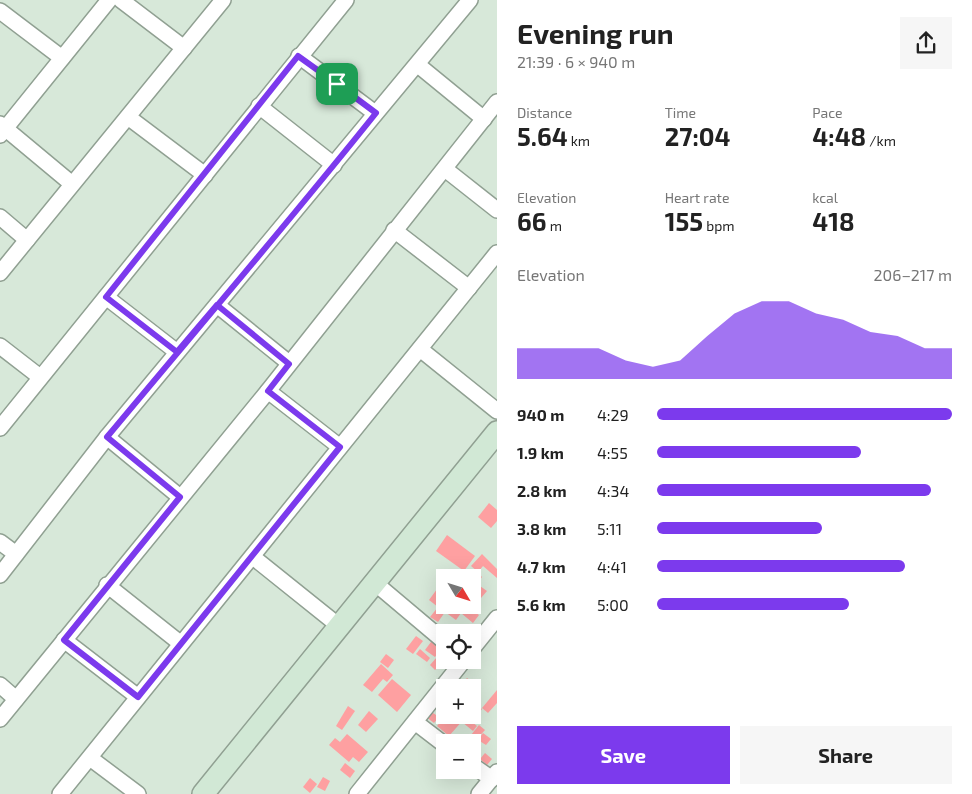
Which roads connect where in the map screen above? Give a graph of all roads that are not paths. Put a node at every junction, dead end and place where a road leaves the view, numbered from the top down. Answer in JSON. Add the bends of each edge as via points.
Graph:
{"nodes":[{"id":1,"x":110,"y":0,"type":"edge"},
{"id":2,"x":121,"y":0,"type":"edge"},
{"id":3,"x":223,"y":0,"type":"edge"},
{"id":4,"x":346,"y":0,"type":"edge"},
{"id":5,"x":470,"y":0,"type":"edge"},
{"id":6,"x":0,"y":12,"type":"edge"},
{"id":7,"x":184,"y":48,"type":"junction"},
{"id":8,"x":298,"y":56,"type":"junction"},
{"id":9,"x":62,"y":58,"type":"junction"},
{"id":10,"x":418,"y":65,"type":"junction"},
{"id":11,"x":497,"y":102,"type":"edge"},
{"id":12,"x":259,"y":106,"type":"junction"},
{"id":13,"x":376,"y":113,"type":"junction"},
{"id":14,"x":128,"y":117,"type":"junction"},
{"id":15,"x":484,"y":119,"type":"junction"},
{"id":16,"x":2,"y":130,"type":"edge"},
{"id":17,"x":334,"y":165,"type":"junction"},
{"id":18,"x":445,"y":169,"type":"junction"},
{"id":19,"x":205,"y":175,"type":"junction"},
{"id":20,"x":72,"y":184,"type":"junction"},
{"id":21,"x":497,"y":210,"type":"edge"},
{"id":22,"x":0,"y":217,"type":"edge"},
{"id":23,"x":394,"y":230,"type":"junction"},
{"id":24,"x":27,"y":240,"type":"junction"},
{"id":25,"x":497,"y":253,"type":"edge"},
{"id":26,"x":0,"y":273,"type":"edge"},
{"id":27,"x":469,"y":288,"type":"junction"},
{"id":28,"x":106,"y":297,"type":"junction"},
{"id":29,"x":217,"y":305,"type":"junction"},
{"id":30,"x":0,"y":346,"type":"edge"},
{"id":31,"x":420,"y":349,"type":"junction"},
{"id":32,"x":177,"y":352,"type":"junction"},
{"id":33,"x":289,"y":364,"type":"junction"},
{"id":34,"x":40,"y":377,"type":"junction"},
{"id":35,"x":268,"y":391,"type":"junction"},
{"id":36,"x":497,"y":411,"type":"edge"},
{"id":37,"x":0,"y":428,"type":"edge"},
{"id":38,"x":496,"y":435,"type":"edge"},
{"id":39,"x":107,"y":437,"type":"junction"},
{"id":40,"x":340,"y":447,"type":"junction"},
{"id":41,"x":180,"y":497,"type":"junction"},
{"id":42,"x":0,"y":542,"type":"edge"},
{"id":43,"x":16,"y":554,"type":"junction"},
{"id":44,"x":253,"y":557,"type":"junction"},
{"id":45,"x":0,"y":575,"type":"edge"},
{"id":46,"x":375,"y":583,"type":"junction"},
{"id":47,"x":107,"y":585,"type":"junction"},
{"id":48,"x":497,"y":618,"type":"edge"},
{"id":49,"x":339,"y":626,"type":"junction"},
{"id":50,"x":436,"y":634,"type":"edge"},
{"id":51,"x":481,"y":638,"type":"edge"},
{"id":52,"x":64,"y":640,"type":"junction"},
{"id":53,"x":180,"y":643,"type":"junction"},
{"id":54,"x":457,"y":669,"type":"edge"},
{"id":55,"x":0,"y":685,"type":"edge"},
{"id":56,"x":138,"y":697,"type":"junction"},
{"id":57,"x":16,"y":699,"type":"junction"},
{"id":58,"x":0,"y":719,"type":"edge"},
{"id":59,"x":415,"y":722,"type":"junction"},
{"id":60,"x":436,"y":737,"type":"edge"},
{"id":61,"x":90,"y":758,"type":"junction"},
{"id":62,"x":481,"y":770,"type":"edge"},
{"id":63,"x":494,"y":776,"type":"edge"},
{"id":64,"x":206,"y":793,"type":"edge"},
{"id":65,"x":60,"y":794,"type":"edge"},
{"id":66,"x":138,"y":794,"type":"edge"},
{"id":67,"x":357,"y":794,"type":"edge"},
{"id":68,"x":479,"y":794,"type":"edge"}],
"edges":[{"from":1,"to":9,"type":"street"},
{"from":2,"to":7,"type":"street"},
{"from":3,"to":7,"type":"street"},
{"from":4,"to":8,"type":"street"},
{"from":5,"to":10,"type":"street"},
{"from":6,"to":9,"type":"street"},
{"from":7,"to":14,"type":"street"},
{"from":8,"to":12,"type":"street"},
{"from":8,"to":13,"type":"street"},
{"from":9,"to":16,"type":"street"},
{"from":10,"to":13,"type":"street"},
{"from":10,"to":15,"type":"street"},
{"from":11,"to":15,"type":"street"},
{"from":12,"to":17,"type":"street"},
{"from":12,"to":19,"type":"street"},
{"from":13,"to":17,"type":"street"},
{"from":14,"to":19,"type":"street"},
{"from":14,"to":20,"type":"street"},
{"from":15,"to":18,"type":"street"},
{"from":16,"to":20,"type":"street"},
{"from":17,"to":29,"type":"street"},
{"from":18,"to":21,"type":"street"},
{"from":18,"to":23,"type":"street"},
{"from":19,"to":28,"type":"street"},
{"from":20,"to":24,"type":"street"},
{"from":22,"to":24,"type":"street"},
{"from":23,"to":27,"type":"street"},
{"from":23,"to":33,"type":"street"},
{"from":24,"to":26,"type":"street"},
{"from":25,"to":27,"type":"street"},
{"from":27,"to":31,"type":"street"},
{"from":28,"to":32,"type":"street"},
{"from":28,"to":34,"type":"street"},
{"from":29,"to":32,"type":"street"},
{"from":29,"to":33,"type":"street"},
{"from":30,"to":34,"type":"street"},
{"from":31,"to":36,"type":"street"},
{"from":31,"to":40,"type":"street"},
{"from":32,"to":39,"type":"street"},
{"from":33,"to":35,"type":"street"},
{"from":34,"to":37,"type":"street"},
{"from":35,"to":40,"type":"street"},
{"from":35,"to":41,"type":"street"},
{"from":38,"to":46,"type":"street"},
{"from":39,"to":41,"type":"street"},
{"from":39,"to":43,"type":"street"},
{"from":40,"to":44,"type":"street"},
{"from":41,"to":47,"type":"street"},
{"from":42,"to":43,"type":"street"},
{"from":43,"to":45,"type":"street"},
{"from":44,"to":49,"type":"street"},
{"from":44,"to":53,"type":"street"},
{"from":46,"to":49,"type":"street"},
{"from":46,"to":50,"type":"street"},
{"from":47,"to":52,"type":"street"},
{"from":47,"to":53,"type":"street"},
{"from":48,"to":51,"type":"street"},
{"from":49,"to":64,"type":"street"},
{"from":52,"to":56,"type":"street"},
{"from":52,"to":57,"type":"street"},
{"from":53,"to":56,"type":"street"},
{"from":54,"to":59,"type":"street"},
{"from":55,"to":57,"type":"street"},
{"from":56,"to":61,"type":"street"},
{"from":57,"to":58,"type":"street"},
{"from":59,"to":60,"type":"street"},
{"from":59,"to":67,"type":"street"},
{"from":61,"to":65,"type":"street"},
{"from":61,"to":66,"type":"street"},
{"from":62,"to":63,"type":"street"},
{"from":63,"to":68,"type":"street"}]}
